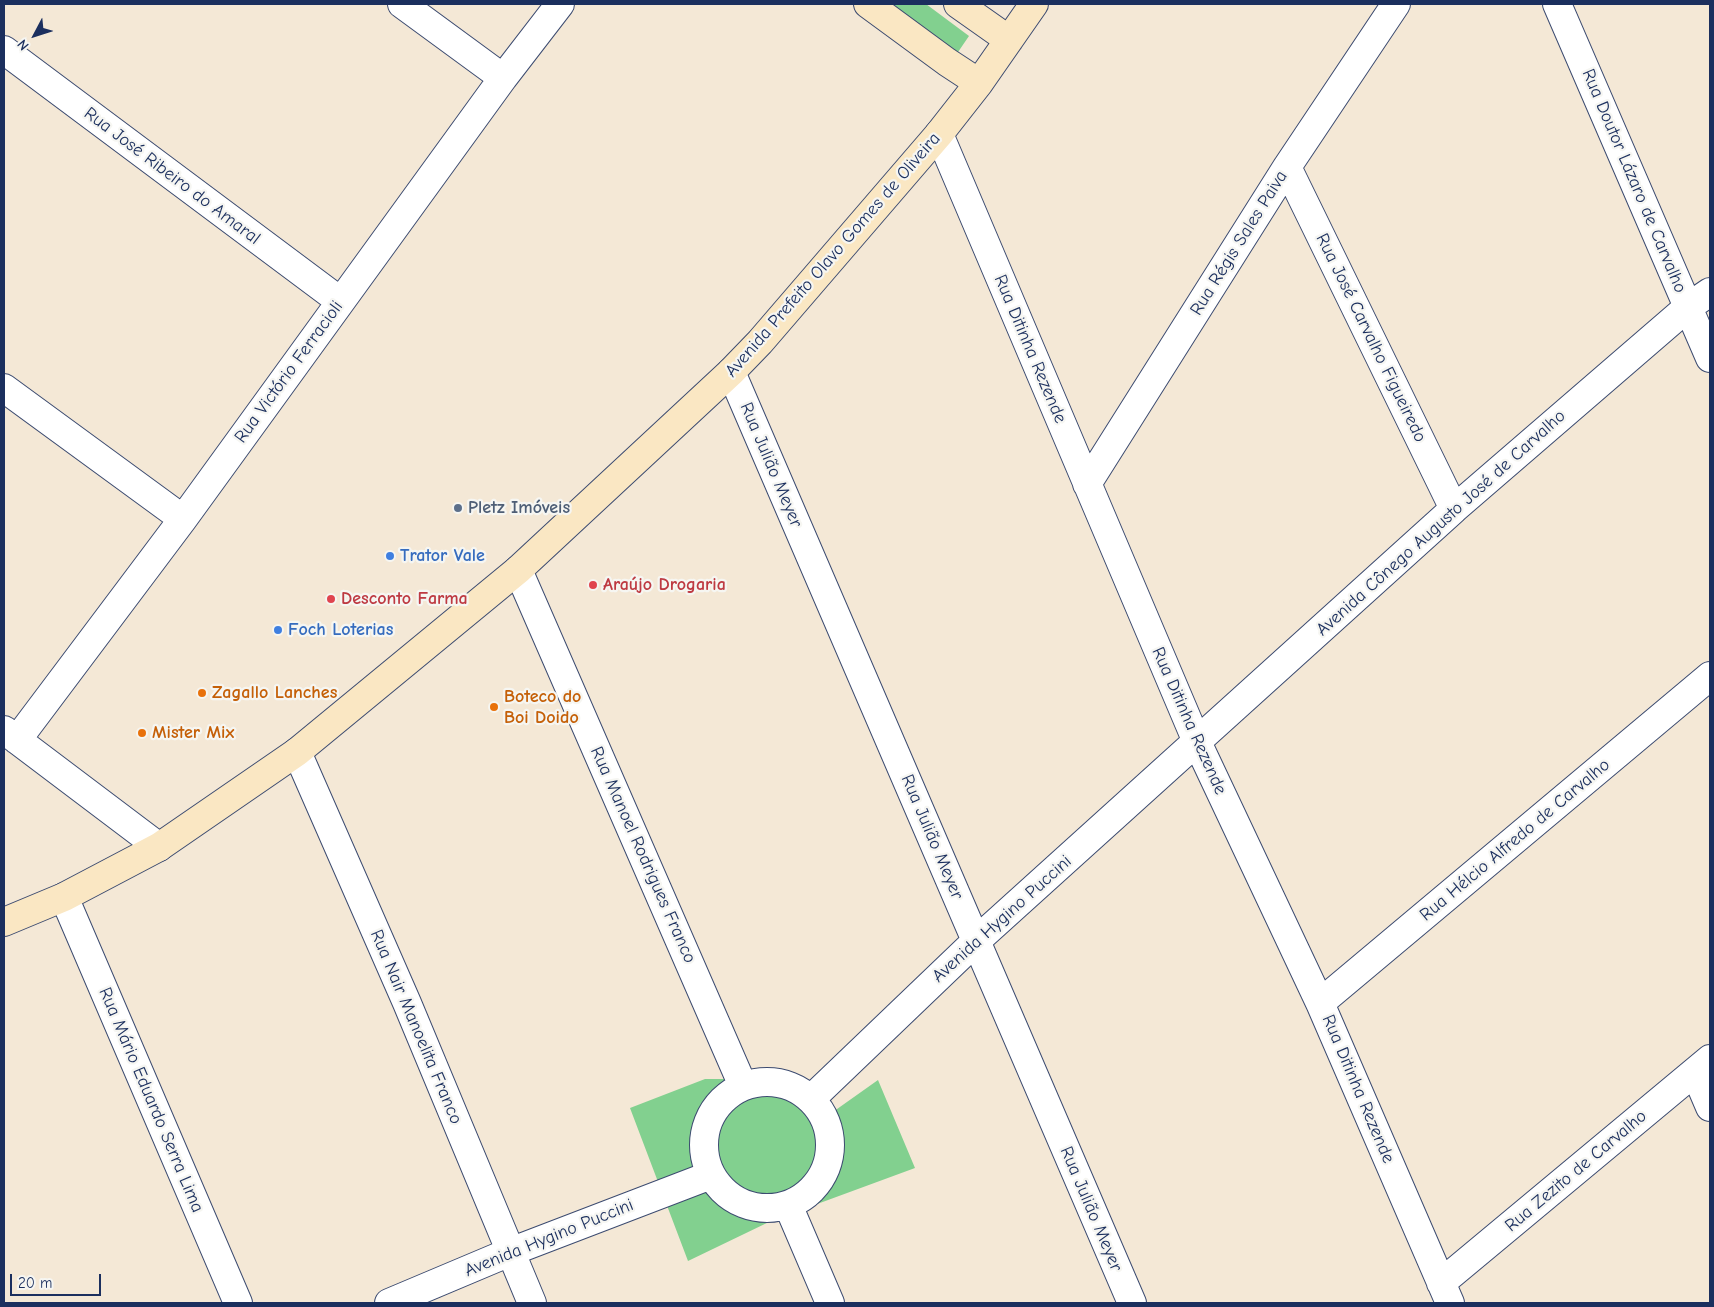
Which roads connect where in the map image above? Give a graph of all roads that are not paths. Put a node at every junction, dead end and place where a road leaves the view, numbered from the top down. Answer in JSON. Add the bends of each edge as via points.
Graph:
{"nodes":[{"id":1,"x":402,"y":4,"type":"edge"},
{"id":2,"x":560,"y":4,"type":"edge"},
{"id":3,"x":868,"y":4,"type":"edge"},
{"id":4,"x":958,"y":4,"type":"edge"},
{"id":5,"x":1034,"y":4,"type":"edge"},
{"id":6,"x":1396,"y":4,"type":"edge"},
{"id":7,"x":1557,"y":4,"type":"edge"},
{"id":8,"x":1009,"y":40,"type":"junction"},
{"id":9,"x":4,"y":50,"type":"edge"},
{"id":10,"x":502,"y":78,"type":"junction"},
{"id":11,"x":979,"y":83,"type":"junction"},
{"id":12,"x":939,"y":134,"type":"junction"},
{"id":13,"x":1287,"y":167,"type":"junction"},
{"id":14,"x":1699,"y":300,"type":"edge"},
{"id":15,"x":340,"y":301,"type":"junction"},
{"id":16,"x":1710,"y":358,"type":"edge"},
{"id":17,"x":731,"y":372,"type":"junction"},
{"id":18,"x":4,"y":388,"type":"edge"},
{"id":19,"x":1087,"y":484,"type":"junction"},
{"id":20,"x":1454,"y":509,"type":"junction"},
{"id":21,"x":183,"y":519,"type":"junction"},
{"id":22,"x":518,"y":570,"type":"junction"},
{"id":23,"x":1710,"y":676,"type":"edge"},
{"id":24,"x":10,"y":735,"type":"edge"},
{"id":25,"x":1197,"y":742,"type":"junction"},
{"id":26,"x":297,"y":752,"type":"junction"},
{"id":27,"x":159,"y":847,"type":"junction"},
{"id":28,"x":64,"y":897,"type":"junction"},
{"id":29,"x":4,"y":922,"type":"edge"},
{"id":30,"x":976,"y":940,"type":"junction"},
{"id":31,"x":1320,"y":1003,"type":"junction"},
{"id":32,"x":1703,"y":1066,"type":"edge"},
{"id":33,"x":743,"y":1086,"type":"junction"},
{"id":34,"x":811,"y":1099,"type":"junction"},
{"id":35,"x":1710,"y":1108,"type":"edge"},
{"id":36,"x":711,"y":1175,"type":"junction"},
{"id":37,"x":788,"y":1205,"type":"junction"},
{"id":38,"x":510,"y":1252,"type":"junction"},
{"id":39,"x":1446,"y":1293,"type":"edge"},
{"id":40,"x":238,"y":1303,"type":"edge"},
{"id":41,"x":389,"y":1303,"type":"edge"},
{"id":42,"x":532,"y":1303,"type":"edge"},
{"id":43,"x":830,"y":1303,"type":"edge"},
{"id":44,"x":1132,"y":1303,"type":"edge"}],
"edges":[{"from":1,"to":10,"type":"street"},
{"from":2,"to":10,"type":"street","name":"Rua Victório Ferracioli"},
{"from":3,"to":11,"type":"main road"},
{"from":4,"to":8,"type":"main road"},
{"from":5,"to":8,"type":"main road","name":"Avenida Prefeito Olavo Gomes de Oliveira"},
{"from":6,"to":13,"type":"street","name":"Rua Régis Sales Paiva"},
{"from":7,"to":14,"type":"street","name":"Rua Doutor Lázaro de Carvalho"},
{"from":8,"to":11,"type":"main road","name":"Avenida Prefeito Olavo Gomes de Oliveira"},
{"from":9,"to":15,"type":"street","name":"Rua José Ribeiro do Amaral"},
{"from":10,"to":15,"type":"street","name":"Rua Victório Ferracioli"},
{"from":11,"to":12,"type":"main road","name":"Avenida Prefeito Olavo Gomes de Oliveira"},
{"from":12,"to":17,"type":"main road","name":"Avenida Prefeito Olavo Gomes de Oliveira"},
{"from":12,"to":19,"type":"street","name":"Rua Ditinha Rezende"},
{"from":13,"to":19,"type":"street","name":"Rua Régis Sales Paiva"},
{"from":13,"to":20,"type":"street","name":"Rua José Carvalho Figueiredo"},
{"from":14,"to":16,"type":"street","name":"Rua Doutor Lázaro de Carvalho"},
{"from":14,"to":20,"type":"street","name":"Avenida Cônego Augusto José de Carvalho"},
{"from":15,"to":21,"type":"street","name":"Rua Victório Ferracioli"},
{"from":17,"to":22,"type":"main road","name":"Avenida Prefeito Olavo Gomes de Oliveira"},
{"from":17,"to":30,"type":"street","name":"Rua Julião Meyer"},
{"from":18,"to":21,"type":"street"},
{"from":19,"to":25,"type":"street","name":"Rua Ditinha Rezende"},
{"from":20,"to":25,"type":"street","name":"Avenida Cônego Augusto José de Carvalho"},
{"from":21,"to":24,"type":"street","name":"Rua Victório Ferracioli"},
{"from":22,"to":26,"type":"main road","name":"Avenida Prefeito Olavo Gomes de Oliveira"},
{"from":22,"to":33,"type":"street","name":"Rua Manoel Rodrigues Franco"},
{"from":23,"to":31,"type":"street","name":"Rua Hélcio Alfredo de Carvalho"},
{"from":24,"to":27,"type":"street"},
{"from":25,"to":30,"type":"street","name":"Avenida Hygino Puccini"},
{"from":25,"to":31,"type":"street","name":"Rua Ditinha Rezende"},
{"from":26,"to":27,"type":"main road","name":"Avenida Prefeito Olavo Gomes de Oliveira"},
{"from":26,"to":38,"type":"street","name":"Rua Nair Manoelita Franco","via":[[407,1003]]},
{"from":27,"to":28,"type":"main road","name":"Avenida Prefeito Olavo Gomes de Oliveira"},
{"from":28,"to":29,"type":"main road","name":"Avenida Prefeito Olavo Gomes de Oliveira"},
{"from":28,"to":40,"type":"street","name":"Rua Mário Eduardo Serra Lima"},
{"from":30,"to":34,"type":"street","name":"Avenida Hygino Puccini"},
{"from":30,"to":44,"type":"street","name":"Rua Julião Meyer"},
{"from":31,"to":39,"type":"street","name":"Rua Ditinha Rezende"},
{"from":32,"to":35,"type":"street"},
{"from":32,"to":39,"type":"street","name":"Rua Zezito de Carvalho"},
{"from":33,"to":34,"type":"street","via":[[767,1081],[790,1086]]},
{"from":33,"to":36,"type":"street","via":[[725,1096],[711,1113],[704,1133],[704,1155]]},
{"from":34,"to":37,"type":"street","via":[[829,1130],[831,1149],[827,1168],[818,1184]]},
{"from":36,"to":37,"type":"street","via":[[736,1201],[770,1209]]},
{"from":36,"to":38,"type":"street","name":"Avenida Hygino Puccini"},
{"from":37,"to":43,"type":"street"},
{"from":38,"to":41,"type":"street","name":"Avenida Hygino Puccini"},
{"from":38,"to":42,"type":"street","name":"Rua Nair Manoelita Franco"}]}
